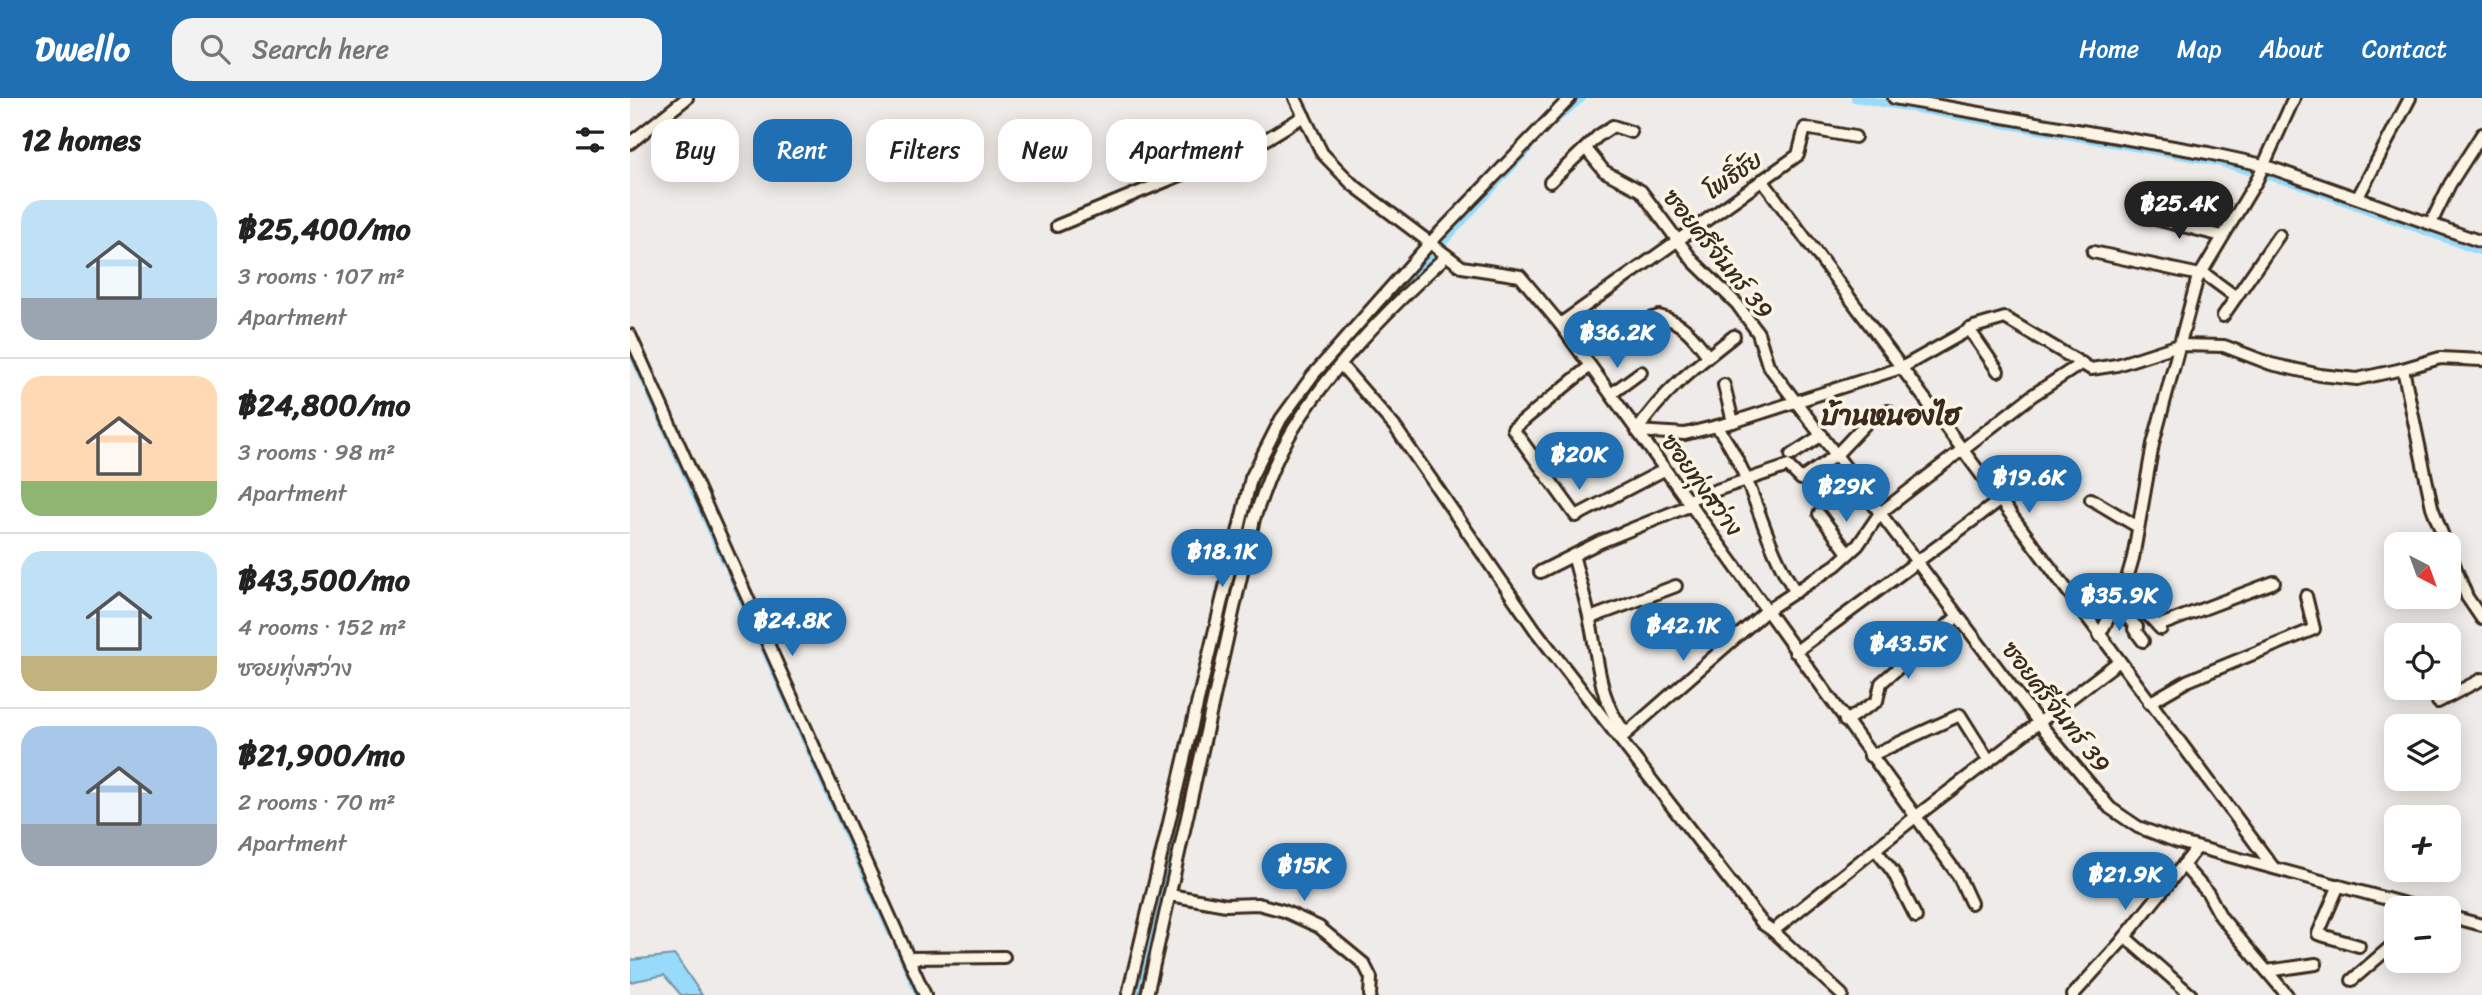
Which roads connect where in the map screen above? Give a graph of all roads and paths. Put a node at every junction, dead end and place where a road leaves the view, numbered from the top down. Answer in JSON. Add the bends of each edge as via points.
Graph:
{"nodes":[{"id":1,"x":687,"y":98,"type":"edge"},
{"id":2,"x":1296,"y":98,"type":"edge"},
{"id":3,"x":1570,"y":98,"type":"edge"},
{"id":4,"x":1894,"y":98,"type":"edge"},
{"id":5,"x":2294,"y":98,"type":"edge"},
{"id":6,"x":2410,"y":98,"type":"edge"},
{"id":7,"x":674,"y":102,"type":"edge"},
{"id":8,"x":1304,"y":116,"type":"junction"},
{"id":9,"x":1631,"y":132,"type":"dead end"},
{"id":10,"x":2482,"y":134,"type":"edge"},
{"id":11,"x":1855,"y":136,"type":"dead end"},
{"id":12,"x":630,"y":143,"type":"edge"},
{"id":13,"x":1587,"y":150,"type":"junction"},
{"id":14,"x":2260,"y":172,"type":"junction"},
{"id":15,"x":1762,"y":180,"type":"junction"},
{"id":16,"x":1550,"y":183,"type":"dead end"},
{"id":17,"x":2358,"y":197,"type":"junction"},
{"id":18,"x":2144,"y":216,"type":"dead end"},
{"id":19,"x":2431,"y":223,"type":"junction"},
{"id":20,"x":1057,"y":226,"type":"dead end"},
{"id":21,"x":2279,"y":235,"type":"dead end"},
{"id":22,"x":2222,"y":236,"type":"junction"},
{"id":23,"x":1679,"y":240,"type":"junction"},
{"id":24,"x":2482,"y":242,"type":"edge"},
{"id":25,"x":1438,"y":250,"type":"junction"},
{"id":26,"x":2093,"y":252,"type":"dead end"},
{"id":27,"x":2201,"y":274,"type":"junction"},
{"id":28,"x":2236,"y":297,"type":"junction"},
{"id":29,"x":2223,"y":316,"type":"dead end"},
{"id":30,"x":1560,"y":324,"type":"junction"},
{"id":31,"x":1969,"y":330,"type":"junction"},
{"id":32,"x":630,"y":335,"type":"edge"},
{"id":33,"x":1734,"y":336,"type":"dead end"},
{"id":34,"x":1574,"y":343,"type":"junction"},
{"id":35,"x":2179,"y":345,"type":"junction"},
{"id":36,"x":1708,"y":356,"type":"junction"},
{"id":37,"x":2482,"y":360,"type":"edge"},
{"id":38,"x":2082,"y":363,"type":"junction"},
{"id":39,"x":1342,"y":366,"type":"junction"},
{"id":40,"x":1590,"y":366,"type":"junction"},
{"id":41,"x":1901,"y":368,"type":"junction"},
{"id":42,"x":1998,"y":371,"type":"dead end"},
{"id":43,"x":2393,"y":371,"type":"junction"},
{"id":44,"x":1641,"y":372,"type":"dead end"},
{"id":45,"x":1724,"y":385,"type":"dead end"},
{"id":46,"x":1611,"y":394,"type":"junction"},
{"id":47,"x":1795,"y":401,"type":"junction"},
{"id":48,"x":1888,"y":411,"type":"dead end"},
{"id":49,"x":1733,"y":422,"type":"junction"},
{"id":50,"x":1717,"y":427,"type":"junction"},
{"id":51,"x":1637,"y":431,"type":"junction"},
{"id":52,"x":1822,"y":435,"type":"junction"},
{"id":53,"x":1963,"y":452,"type":"junction"},
{"id":54,"x":1791,"y":455,"type":"dead end"},
{"id":55,"x":1836,"y":455,"type":"junction"},
{"id":56,"x":1664,"y":470,"type":"junction"},
{"id":57,"x":1748,"y":481,"type":"junction"},
{"id":58,"x":2091,"y":499,"type":"dead end"},
{"id":59,"x":1999,"y":501,"type":"junction"},
{"id":60,"x":1689,"y":503,"type":"junction"},
{"id":61,"x":1880,"y":513,"type":"junction"},
{"id":62,"x":1819,"y":514,"type":"dead end"},
{"id":63,"x":2138,"y":527,"type":"junction"},
{"id":64,"x":2441,"y":532,"type":"edge"},
{"id":65,"x":1848,"y":553,"type":"junction"},
{"id":66,"x":1574,"y":558,"type":"junction"},
{"id":67,"x":1917,"y":561,"type":"junction"},
{"id":68,"x":1540,"y":572,"type":"dead end"},
{"id":69,"x":2274,"y":582,"type":"dead end"},
{"id":70,"x":2461,"y":584,"type":"edge"},
{"id":71,"x":1676,"y":586,"type":"dead end"},
{"id":72,"x":2124,"y":589,"type":"junction"},
{"id":73,"x":1796,"y":592,"type":"junction"},
{"id":74,"x":2306,"y":596,"type":"dead end"},
{"id":75,"x":2115,"y":606,"type":"junction"},
{"id":76,"x":1766,"y":611,"type":"junction"},
{"id":77,"x":1958,"y":616,"type":"junction"},
{"id":78,"x":1590,"y":618,"type":"junction"},
{"id":79,"x":2482,"y":619,"type":"edge"},
{"id":80,"x":2099,"y":636,"type":"junction"},
{"id":81,"x":2143,"y":641,"type":"dead end"},
{"id":82,"x":1796,"y":652,"type":"junction"},
{"id":83,"x":2118,"y":662,"type":"junction"},
{"id":84,"x":2482,"y":679,"type":"edge"},
{"id":85,"x":2438,"y":702,"type":"dead end"},
{"id":86,"x":2149,"y":704,"type":"junction"},
{"id":87,"x":1845,"y":721,"type":"junction"},
{"id":88,"x":2039,"y":723,"type":"junction"},
{"id":89,"x":1623,"y":736,"type":"junction"},
{"id":90,"x":1870,"y":756,"type":"junction"},
{"id":91,"x":1989,"y":761,"type":"junction"},
{"id":92,"x":1914,"y":818,"type":"junction"},
{"id":93,"x":2197,"y":848,"type":"junction"},
{"id":94,"x":1875,"y":849,"type":"junction"},
{"id":95,"x":2183,"y":865,"type":"junction"},
{"id":96,"x":2273,"y":867,"type":"junction"},
{"id":97,"x":2339,"y":885,"type":"junction"},
{"id":98,"x":1170,"y":895,"type":"junction"},
{"id":99,"x":2384,"y":898,"type":"edge"},
{"id":100,"x":1971,"y":903,"type":"dead end"},
{"id":101,"x":1916,"y":917,"type":"dead end"},
{"id":102,"x":2461,"y":919,"type":"edge"},
{"id":103,"x":2482,"y":925,"type":"edge"},
{"id":104,"x":1773,"y":931,"type":"junction"},
{"id":105,"x":2125,"y":937,"type":"junction"},
{"id":106,"x":2359,"y":946,"type":"dead end"},
{"id":107,"x":2384,"y":952,"type":"edge"},
{"id":108,"x":1004,"y":957,"type":"dead end"},
{"id":109,"x":909,"y":958,"type":"junction"},
{"id":110,"x":2316,"y":964,"type":"dead end"},
{"id":111,"x":2267,"y":971,"type":"junction"},
{"id":112,"x":2352,"y":980,"type":"dead end"},
{"id":113,"x":2078,"y":994,"type":"edge"},
{"id":114,"x":925,"y":995,"type":"edge"},
{"id":115,"x":1128,"y":995,"type":"edge"},
{"id":116,"x":1147,"y":995,"type":"edge"},
{"id":117,"x":1370,"y":995,"type":"edge"},
{"id":118,"x":1842,"y":995,"type":"edge"},
{"id":119,"x":2191,"y":995,"type":"edge"},
{"id":120,"x":2287,"y":995,"type":"edge"}],
"edges":[{"from":1,"to":7,"type":"street"},
{"from":2,"to":8,"type":"street","name":"ซอยทุ่งสว่าง"},
{"from":3,"to":25,"type":"street"},
{"from":4,"to":14,"type":"street","via":[[2204,152]]},
{"from":5,"to":14,"type":"street"},
{"from":6,"to":17,"type":"street"},
{"from":7,"to":12,"type":"street"},
{"from":8,"to":20,"type":"street","via":[[1263,141]]},
{"from":8,"to":25,"type":"street","name":"ซอยทุ่งสว่าง","via":[[1322,153],[1345,176]]},
{"from":9,"to":13,"type":"street","via":[[1613,126]]},
{"from":10,"to":19,"type":"street"},
{"from":11,"to":15,"type":"street","name":"โพธิ์ชัย","via":[[1805,128],[1798,155]]},
{"from":13,"to":16,"type":"street"},
{"from":13,"to":23,"type":"street","name":"ซอยศรีจันทร์ 39","via":[[1604,171],[1641,191]]},
{"from":14,"to":17,"type":"street"},
{"from":14,"to":22,"type":"street"},
{"from":15,"to":23,"type":"street","name":"โพธิ์ชัย"},
{"from":15,"to":41,"type":"street"},
{"from":17,"to":19,"type":"street"},
{"from":18,"to":22,"type":"street"},
{"from":19,"to":24,"type":"street"},
{"from":21,"to":28,"type":"street"},
{"from":22,"to":27,"type":"street"},
{"from":23,"to":30,"type":"street","name":"โพธิ์ชัย"},
{"from":23,"to":47,"type":"street","name":"ซอยศรีจันทร์ 39","via":[[1693,261],[1737,304],[1758,334],[1768,365]]},
{"from":25,"to":30,"type":"street","name":"ซอยทุ่งสว่าง","via":[[1462,267],[1520,275]]},
{"from":25,"to":39,"type":"street","via":[[1412,288]]},
{"from":25,"to":115,"type":"street","via":[[1312,375],[1281,419],[1251,478]]},
{"from":26,"to":27,"type":"street"},
{"from":27,"to":28,"type":"street"},
{"from":27,"to":35,"type":"street"},
{"from":28,"to":29,"type":"street"},
{"from":30,"to":34,"type":"street","name":"ซอยทุ่งสว่าง"},
{"from":31,"to":38,"type":"street","via":[[2006,318]]},
{"from":31,"to":41,"type":"street"},
{"from":31,"to":42,"type":"street"},
{"from":32,"to":109,"type":"street"},
{"from":33,"to":36,"type":"street"},
{"from":34,"to":36,"type":"street","via":[[1659,316],[1688,330]]},
{"from":34,"to":40,"type":"street","name":"ซอยทุ่งสว่าง"},
{"from":35,"to":38,"type":"street","via":[[2117,365],[2091,369]]},
{"from":35,"to":43,"type":"street","via":[[2224,346],[2271,364],[2320,375],[2357,379]]},
{"from":35,"to":63,"type":"street","via":[[2153,444]]},
{"from":36,"to":51,"type":"street","via":[[1666,394]]},
{"from":37,"to":43,"type":"street","via":[[2440,358]]},
{"from":38,"to":53,"type":"street","via":[[2033,395]]},
{"from":39,"to":89,"type":"street","via":[[1395,427],[1536,631]]},
{"from":39,"to":98,"type":"street","via":[[1286,440],[1254,519]]},
{"from":40,"to":46,"type":"street","name":"ซอยทุ่งสว่าง"},
{"from":40,"to":56,"type":"street","via":[[1513,429],[1576,516]]},
{"from":41,"to":47,"type":"street"},
{"from":41,"to":53,"type":"street"},
{"from":43,"to":64,"type":"street","via":[[2403,369]]},
{"from":44,"to":46,"type":"street"},
{"from":45,"to":49,"type":"street"},
{"from":46,"to":51,"type":"street","name":"ซอยทุ่งสว่าง"},
{"from":47,"to":49,"type":"street"},
{"from":47,"to":52,"type":"street","name":"ซอยศรีจันทร์ 39"},
{"from":48,"to":55,"type":"street","via":[[1872,417]]},
{"from":49,"to":50,"type":"street"},
{"from":50,"to":51,"type":"street","via":[[1685,434]]},
{"from":50,"to":57,"type":"street"},
{"from":51,"to":56,"type":"street","name":"ซอยทุ่งสว่าง"},
{"from":52,"to":54,"type":"street"},
{"from":52,"to":55,"type":"street","name":"ซอยศรีจันทร์ 39"},
{"from":53,"to":59,"type":"street"},
{"from":53,"to":61,"type":"street"},
{"from":55,"to":57,"type":"street","via":[[1801,479],[1788,466]]},
{"from":55,"to":61,"type":"street","name":"ซอยศรีจันทร์ 39"},
{"from":56,"to":60,"type":"street","name":"ซอยทุ่งสว่าง"},
{"from":57,"to":60,"type":"street"},
{"from":57,"to":73,"type":"street","via":[[1765,531]]},
{"from":58,"to":63,"type":"street"},
{"from":59,"to":67,"type":"street"},
{"from":59,"to":80,"type":"street"},
{"from":60,"to":66,"type":"street"},
{"from":60,"to":76,"type":"street","name":"ซอยทุ่งสว่าง"},
{"from":61,"to":65,"type":"street"},
{"from":61,"to":67,"type":"street","name":"ซอยศรีจันทร์ 39"},
{"from":62,"to":65,"type":"street"},
{"from":63,"to":72,"type":"street"},
{"from":65,"to":73,"type":"street"},
{"from":66,"to":68,"type":"street"},
{"from":66,"to":78,"type":"street"},
{"from":67,"to":77,"type":"street","name":"ซอยศรีจันทร์ 39"},
{"from":67,"to":82,"type":"street"},
{"from":69,"to":72,"type":"street","via":[[2159,627]]},
{"from":70,"to":79,"type":"street"},
{"from":71,"to":78,"type":"street"},
{"from":72,"to":75,"type":"street"},
{"from":73,"to":76,"type":"street"},
{"from":74,"to":86,"type":"street","via":[[2314,629],[2187,681]]},
{"from":75,"to":80,"type":"street"},
{"from":75,"to":81,"type":"street","via":[[2137,627],[2134,629]]},
{"from":76,"to":82,"type":"street","name":"ซอยทุ่งสว่าง"},
{"from":76,"to":89,"type":"street"},
{"from":77,"to":87,"type":"street","via":[[1881,683],[1877,701]]},
{"from":77,"to":88,"type":"street","name":"ซอยศรีจันทร์ 39"},
{"from":78,"to":89,"type":"street","via":[[1605,700]]},
{"from":80,"to":83,"type":"street"},
{"from":82,"to":87,"type":"street","name":"ซอยทุ่งสว่าง"},
{"from":83,"to":86,"type":"street"},
{"from":83,"to":88,"type":"street"},
{"from":84,"to":85,"type":"street"},
{"from":86,"to":96,"type":"street"},
{"from":87,"to":90,"type":"street","name":"ซอยทุ่งสว่าง"},
{"from":88,"to":91,"type":"street"},
{"from":88,"to":93,"type":"street","name":"ซอยศรีจันทร์ 39","via":[[2110,808],[2138,827]]},
{"from":89,"to":104,"type":"street","via":[[1763,924]]},
{"from":90,"to":91,"type":"street","via":[[1959,715]]},
{"from":90,"to":92,"type":"street","name":"ซอยทุ่งสว่าง"},
{"from":91,"to":92,"type":"street"},
{"from":92,"to":94,"type":"street"},
{"from":92,"to":100,"type":"street","name":"ซอยทุ่งสว่าง","via":[[1958,875]]},
{"from":93,"to":95,"type":"street"},
{"from":93,"to":96,"type":"street","name":"ซอยศรีจันทร์ 39"},
{"from":94,"to":101,"type":"street","via":[[1893,872]]},
{"from":94,"to":104,"type":"street"},
{"from":95,"to":105,"type":"street"},
{"from":95,"to":111,"type":"street"},
{"from":96,"to":97,"type":"street","name":"ซอยศรีจันทร์ 39"},
{"from":97,"to":99,"type":"street","name":"ซอยศรีจันทร์ 39"},
{"from":97,"to":106,"type":"street","via":[[2318,934]]},
{"from":98,"to":116,"type":"street"},
{"from":98,"to":117,"type":"street","via":[[1226,905],[1258,904],[1319,927],[1364,964],[1371,978]]},
{"from":102,"to":103,"type":"street"},
{"from":104,"to":118,"type":"street"},
{"from":105,"to":113,"type":"street"},
{"from":105,"to":119,"type":"street"},
{"from":107,"to":112,"type":"street"},
{"from":108,"to":109,"type":"street"},
{"from":109,"to":114,"type":"street"},
{"from":110,"to":111,"type":"street"},
{"from":111,"to":120,"type":"street"}]}
